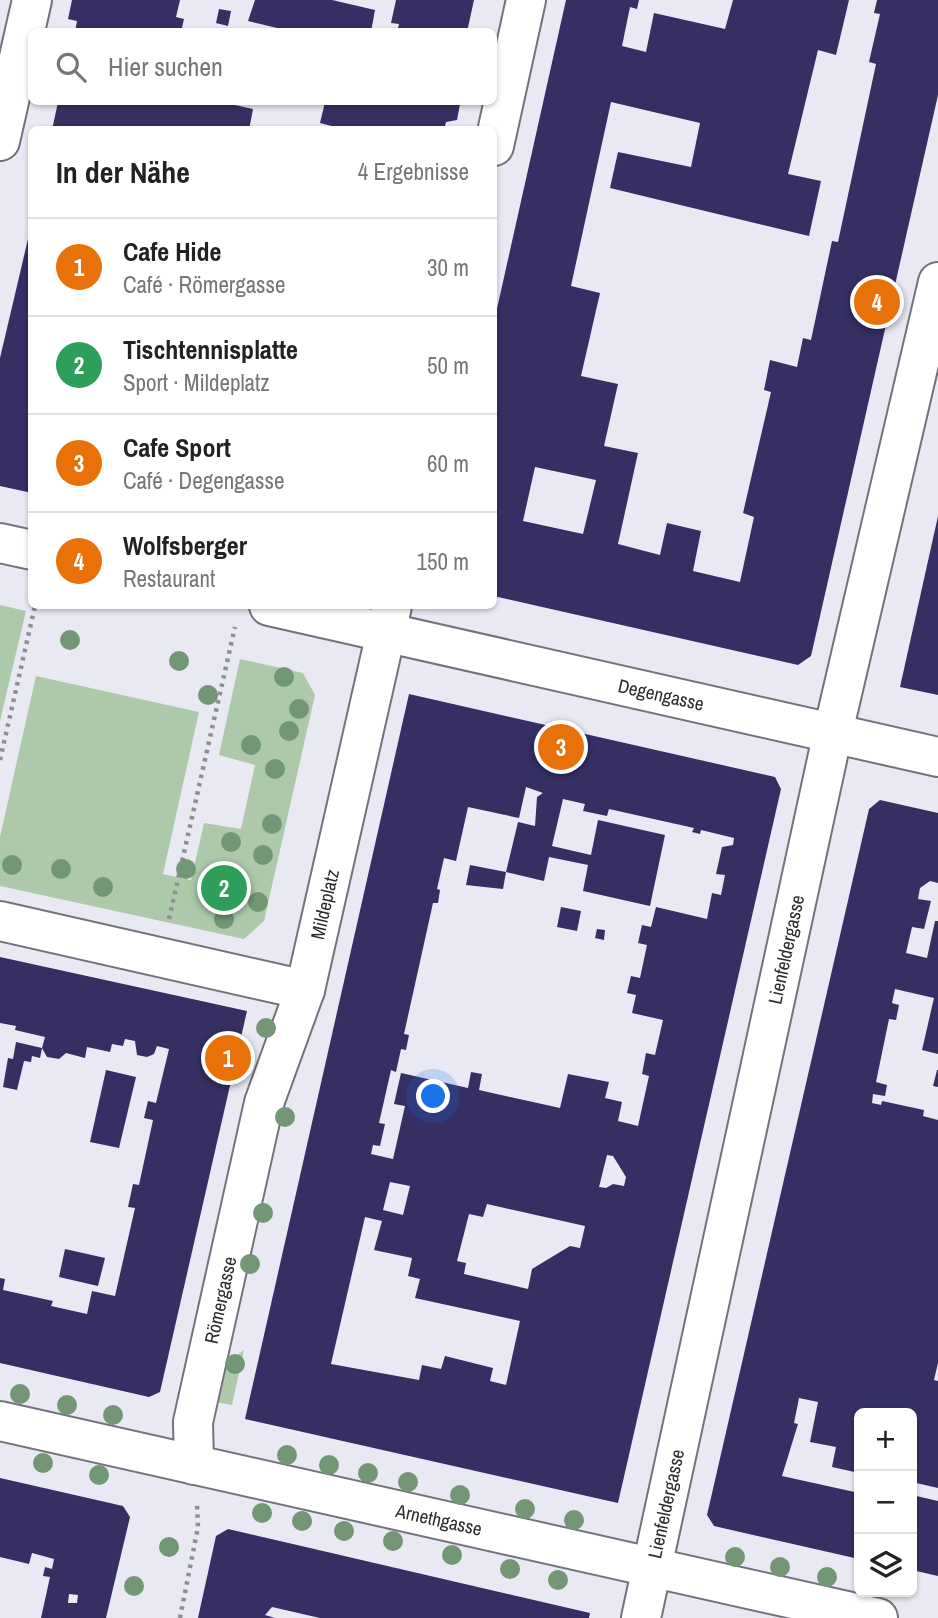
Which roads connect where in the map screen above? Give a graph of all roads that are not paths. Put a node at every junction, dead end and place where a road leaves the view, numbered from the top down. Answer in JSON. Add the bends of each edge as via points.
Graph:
{"nodes":[{"id":1,"x":32,"y":0,"type":"edge"},
{"id":2,"x":526,"y":0,"type":"edge"},
{"id":3,"x":497,"y":132,"type":"edge"},
{"id":4,"x":0,"y":141,"type":"edge"},
{"id":5,"x":938,"y":282,"type":"edge"},
{"id":6,"x":0,"y":543,"type":"edge"},
{"id":7,"x":28,"y":549,"type":"edge"},
{"id":8,"x":253,"y":612,"type":"edge"},
{"id":9,"x":389,"y":619,"type":"edge"},
{"id":10,"x":833,"y":732,"type":"junction"},
{"id":11,"x":938,"y":757,"type":"edge"},
{"id":12,"x":0,"y":921,"type":"edge"},
{"id":13,"x":305,"y":990,"type":"junction"},
{"id":14,"x":0,"y":1421,"type":"edge"},
{"id":15,"x":194,"y":1465,"type":"junction"},
{"id":16,"x":650,"y":1569,"type":"junction"},
{"id":17,"x":641,"y":1618,"type":"edge"},
{"id":18,"x":878,"y":1618,"type":"edge"}],
"edges":[{"from":1,"to":4,"type":"street"},
{"from":2,"to":3,"type":"street"},
{"from":5,"to":10,"type":"street","name":"Lienfeldergasse"},
{"from":6,"to":7,"type":"street"},
{"from":8,"to":9,"type":"street"},
{"from":9,"to":10,"type":"street","name":"Degengasse"},
{"from":9,"to":13,"type":"street","name":"Mildeplatz"},
{"from":10,"to":11,"type":"street","name":"Degengasse"},
{"from":10,"to":16,"type":"street","name":"Lienfeldergasse"},
{"from":12,"to":13,"type":"street"},
{"from":13,"to":15,"type":"street","name":"Römergasse","via":[[264,1103],[194,1422]]},
{"from":14,"to":15,"type":"street","name":"Arnethgasse"},
{"from":15,"to":16,"type":"street","name":"Arnethgasse"},
{"from":16,"to":17,"type":"street","name":"Lienfeldergasse"},
{"from":16,"to":18,"type":"street","name":"Arnethgasse"}]}
